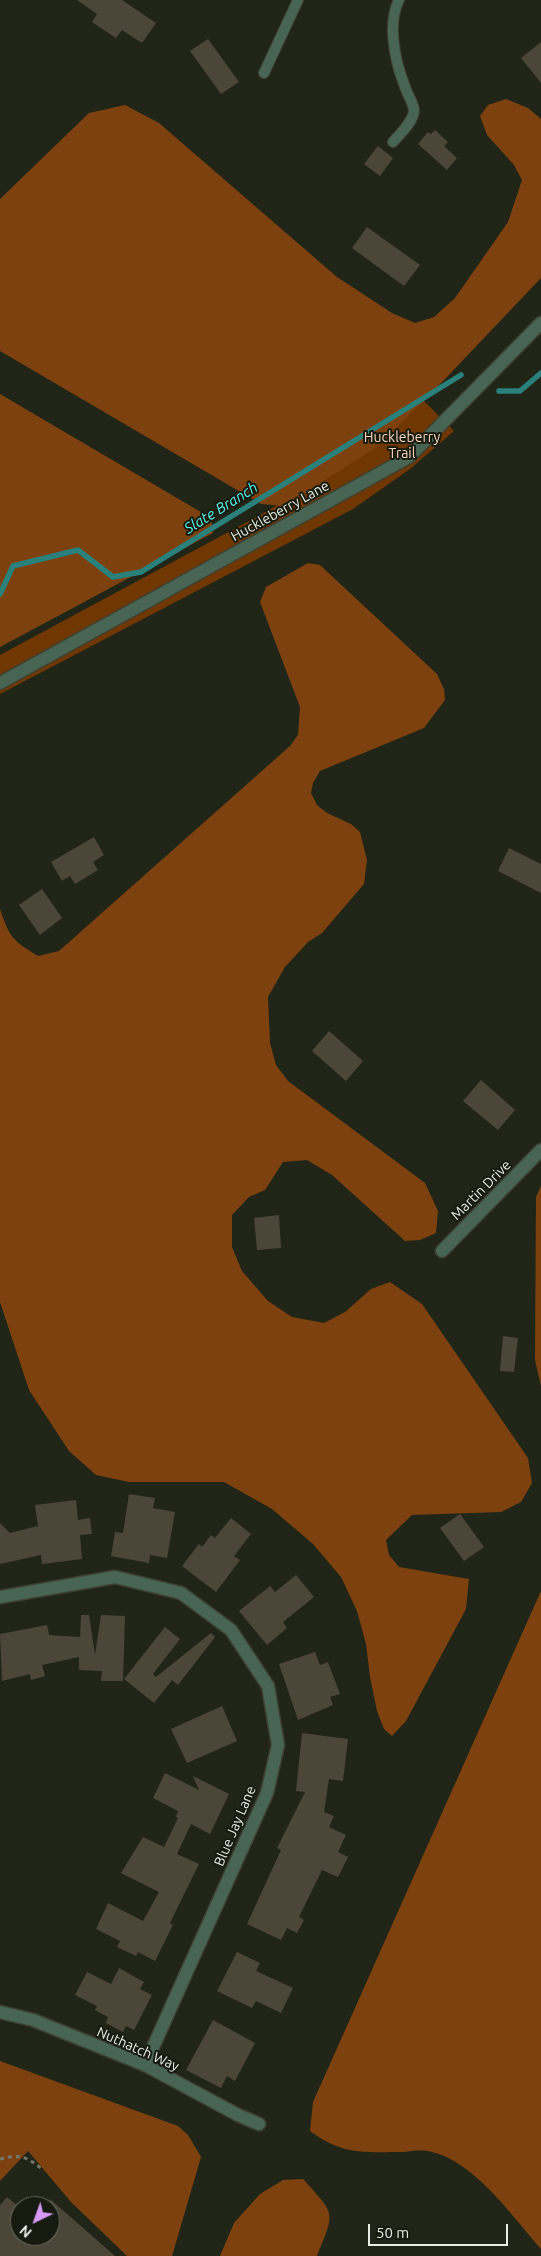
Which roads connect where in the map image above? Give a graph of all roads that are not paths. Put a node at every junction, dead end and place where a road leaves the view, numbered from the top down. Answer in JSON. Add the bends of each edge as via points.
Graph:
{"nodes":[{"id":1,"x":298,"y":0,"type":"edge"},
{"id":2,"x":399,"y":0,"type":"edge"},
{"id":3,"x":264,"y":73,"type":"dead end"},
{"id":4,"x":392,"y":142,"type":"dead end"},
{"id":5,"x":541,"y":323,"type":"edge"},
{"id":6,"x":0,"y":683,"type":"edge"},
{"id":7,"x":541,"y":1150,"type":"edge"},
{"id":8,"x":442,"y":1251,"type":"dead end"},
{"id":9,"x":0,"y":1597,"type":"edge"},
{"id":10,"x":0,"y":2012,"type":"edge"},
{"id":11,"x":144,"y":2065,"type":"junction"},
{"id":12,"x":260,"y":2124,"type":"dead end"}],
"edges":[{"from":1,"to":3,"type":"lane"},
{"from":2,"to":4,"type":"lane","via":[[395,7],[394,27],[398,66],[414,108],[412,117]]},
{"from":5,"to":6,"type":"street","name":"Huckleberry Lane","via":[[409,457]]},
{"from":7,"to":8,"type":"street","name":"Martin Drive"},
{"from":9,"to":11,"type":"street","name":"Blue Jay Lane","via":[[114,1577],[181,1593],[231,1630],[268,1686],[278,1746],[267,1793]]},
{"from":10,"to":11,"type":"street","name":"Nuthatch Way","via":[[34,2020]]},
{"from":11,"to":12,"type":"street","name":"Nuthatch Way"}]}
